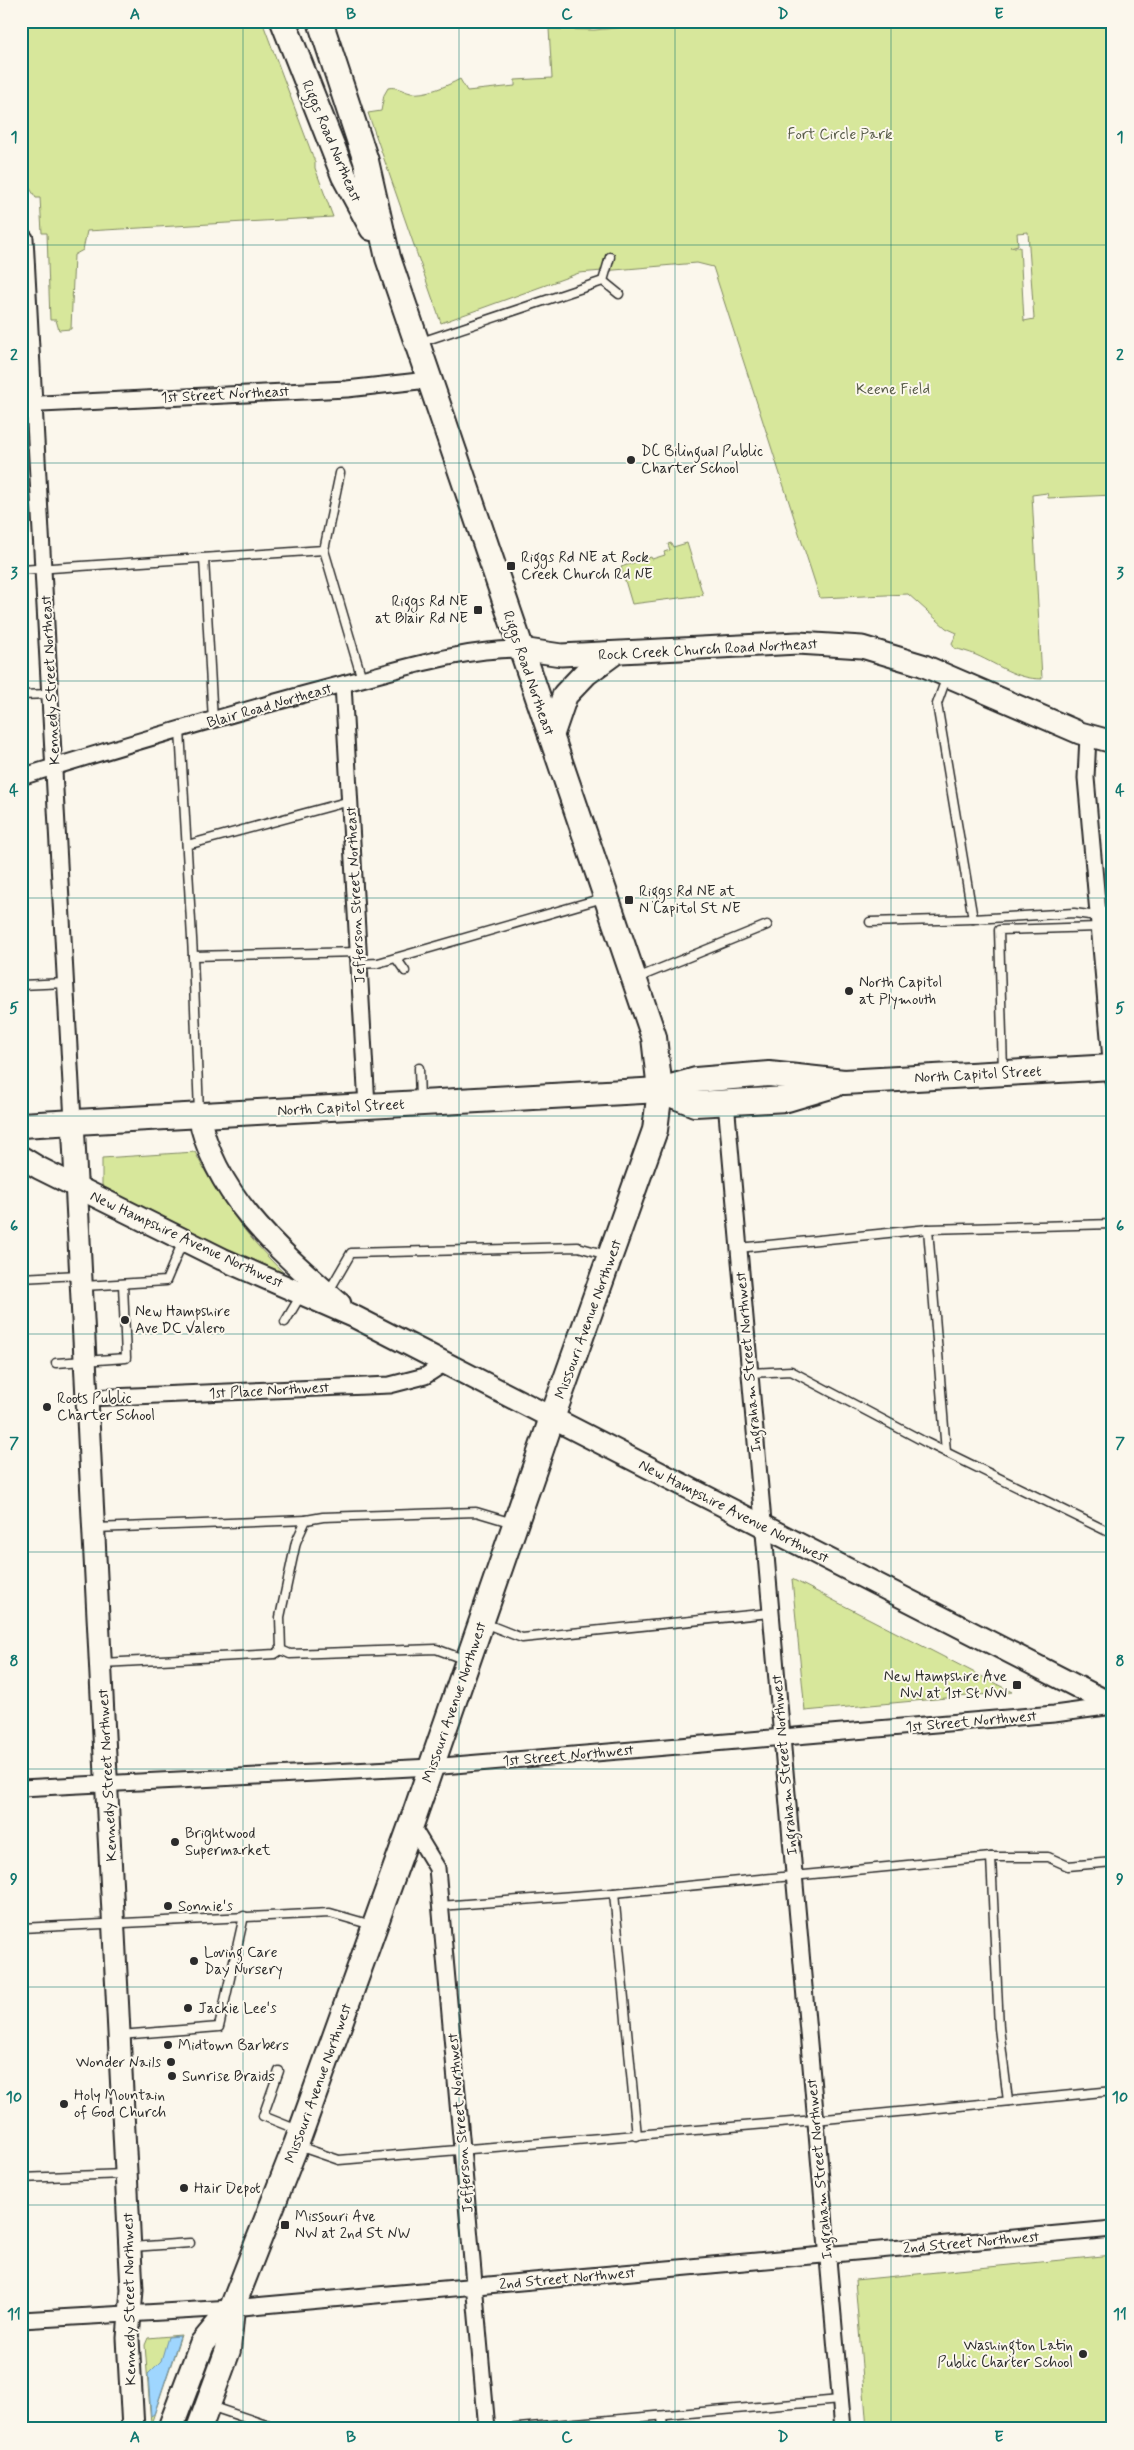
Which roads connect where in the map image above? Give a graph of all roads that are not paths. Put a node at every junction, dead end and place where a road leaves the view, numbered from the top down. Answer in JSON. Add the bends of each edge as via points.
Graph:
{"nodes":[{"id":1,"x":283,"y":21,"type":"edge"},
{"id":2,"x":320,"y":21,"type":"edge"},
{"id":3,"x":24,"y":238,"type":"dead end"},
{"id":4,"x":610,"y":257,"type":"dead end"},
{"id":5,"x":388,"y":258,"type":"junction"},
{"id":6,"x":603,"y":281,"type":"junction"},
{"id":7,"x":619,"y":294,"type":"dead end"},
{"id":8,"x":416,"y":344,"type":"junction"},
{"id":9,"x":428,"y":380,"type":"junction"},
{"id":10,"x":28,"y":405,"type":"edge"},
{"id":11,"x":340,"y":473,"type":"dead end"},
{"id":12,"x":324,"y":550,"type":"junction"},
{"id":13,"x":204,"y":558,"type":"junction"},
{"id":14,"x":44,"y":569,"type":"junction"},
{"id":15,"x":21,"y":570,"type":"edge"},
{"id":16,"x":521,"y":649,"type":"junction"},
{"id":17,"x":612,"y":654,"type":"junction"},
{"id":18,"x":947,"y":676,"type":"junction"},
{"id":19,"x":362,"y":679,"type":"junction"},
{"id":20,"x":343,"y":684,"type":"junction"},
{"id":21,"x":50,"y":694,"type":"junction"},
{"id":22,"x":21,"y":695,"type":"edge"},
{"id":23,"x":213,"y":721,"type":"junction"},
{"id":24,"x":180,"y":730,"type":"junction"},
{"id":25,"x":551,"y":736,"type":"junction"},
{"id":26,"x":1088,"y":736,"type":"junction"},
{"id":27,"x":1113,"y":742,"type":"edge"},
{"id":28,"x":54,"y":767,"type":"junction"},
{"id":29,"x":21,"y":777,"type":"edge"},
{"id":30,"x":350,"y":801,"type":"junction"},
{"id":31,"x":186,"y":845,"type":"junction"},
{"id":32,"x":606,"y":897,"type":"junction"},
{"id":33,"x":1113,"y":918,"type":"edge"},
{"id":34,"x":973,"y":919,"type":"junction"},
{"id":35,"x":1098,"y":921,"type":"junction"},
{"id":36,"x":870,"y":922,"type":"dead end"},
{"id":37,"x":767,"y":925,"type":"dead end"},
{"id":38,"x":193,"y":956,"type":"junction"},
{"id":39,"x":359,"y":958,"type":"junction"},
{"id":40,"x":396,"y":958,"type":"junction"},
{"id":41,"x":405,"y":971,"type":"dead end"},
{"id":42,"x":634,"y":979,"type":"junction"},
{"id":43,"x":66,"y":983,"type":"junction"},
{"id":44,"x":21,"y":985,"type":"edge"},
{"id":45,"x":419,"y":1068,"type":"dead end"},
{"id":46,"x":1112,"y":1072,"type":"edge"},
{"id":47,"x":1003,"y":1073,"type":"junction"},
{"id":48,"x":844,"y":1082,"type":"junction"},
{"id":49,"x":660,"y":1090,"type":"junction"},
{"id":50,"x":726,"y":1102,"type":"junction"},
{"id":51,"x":420,"y":1103,"type":"junction"},
{"id":52,"x":367,"y":1106,"type":"junction"},
{"id":53,"x":199,"y":1115,"type":"junction"},
{"id":54,"x":73,"y":1121,"type":"junction"},
{"id":55,"x":21,"y":1125,"type":"edge"},
{"id":56,"x":21,"y":1157,"type":"edge"},
{"id":57,"x":77,"y":1187,"type":"junction"},
{"id":58,"x":1113,"y":1224,"type":"edge"},
{"id":59,"x":928,"y":1229,"type":"junction"},
{"id":60,"x":184,"y":1240,"type":"junction"},
{"id":61,"x":738,"y":1248,"type":"junction"},
{"id":62,"x":610,"y":1256,"type":"junction"},
{"id":63,"x":21,"y":1278,"type":"edge"},
{"id":64,"x":82,"y":1280,"type":"junction"},
{"id":65,"x":122,"y":1284,"type":"junction"},
{"id":66,"x":328,"y":1293,"type":"junction"},
{"id":67,"x":302,"y":1294,"type":"junction"},
{"id":68,"x":355,"y":1317,"type":"junction"},
{"id":69,"x":285,"y":1322,"type":"dead end"},
{"id":70,"x":86,"y":1361,"type":"junction"},
{"id":71,"x":56,"y":1363,"type":"dead end"},
{"id":72,"x":445,"y":1363,"type":"junction"},
{"id":73,"x":749,"y":1373,"type":"junction"},
{"id":74,"x":88,"y":1398,"type":"junction"},
{"id":75,"x":552,"y":1418,"type":"junction"},
{"id":76,"x":946,"y":1452,"type":"junction"},
{"id":77,"x":306,"y":1520,"type":"junction"},
{"id":78,"x":516,"y":1524,"type":"junction"},
{"id":79,"x":762,"y":1526,"type":"junction"},
{"id":80,"x":95,"y":1528,"type":"junction"},
{"id":81,"x":1113,"y":1534,"type":"edge"},
{"id":82,"x":771,"y":1614,"type":"junction"},
{"id":83,"x":482,"y":1622,"type":"junction"},
{"id":84,"x":281,"y":1650,"type":"junction"},
{"id":85,"x":468,"y":1661,"type":"junction"},
{"id":86,"x":102,"y":1663,"type":"junction"},
{"id":87,"x":1113,"y":1705,"type":"edge"},
{"id":88,"x":781,"y":1736,"type":"junction"},
{"id":89,"x":431,"y":1767,"type":"junction"},
{"id":90,"x":107,"y":1784,"type":"junction"},
{"id":91,"x":21,"y":1788,"type":"edge"},
{"id":92,"x":411,"y":1825,"type":"junction"},
{"id":93,"x":991,"y":1857,"type":"junction"},
{"id":94,"x":1113,"y":1862,"type":"edge"},
{"id":95,"x":794,"y":1877,"type":"junction"},
{"id":96,"x":614,"y":1893,"type":"junction"},
{"id":97,"x":440,"y":1906,"type":"junction"},
{"id":98,"x":244,"y":1916,"type":"junction"},
{"id":99,"x":114,"y":1923,"type":"junction"},
{"id":100,"x":375,"y":1925,"type":"junction"},
{"id":101,"x":21,"y":1928,"type":"edge"},
{"id":102,"x":119,"y":2035,"type":"junction"},
{"id":103,"x":279,"y":2071,"type":"dead end"},
{"id":104,"x":1113,"y":2091,"type":"edge"},
{"id":105,"x":1008,"y":2101,"type":"junction"},
{"id":106,"x":815,"y":2120,"type":"junction"},
{"id":107,"x":637,"y":2136,"type":"junction"},
{"id":108,"x":298,"y":2138,"type":"junction"},
{"id":109,"x":463,"y":2151,"type":"junction"},
{"id":110,"x":126,"y":2174,"type":"junction"},
{"id":111,"x":21,"y":2178,"type":"edge"},
{"id":112,"x":1113,"y":2230,"type":"edge"},
{"id":113,"x":190,"y":2243,"type":"dead end"},
{"id":114,"x":130,"y":2247,"type":"junction"},
{"id":115,"x":827,"y":2255,"type":"junction"},
{"id":116,"x":475,"y":2286,"type":"junction"},
{"id":117,"x":232,"y":2308,"type":"junction"},
{"id":118,"x":130,"y":2313,"type":"junction"},
{"id":119,"x":21,"y":2320,"type":"edge"},
{"id":120,"x":840,"y":2400,"type":"junction"},
{"id":121,"x":208,"y":2405,"type":"junction"},
{"id":122,"x":662,"y":2416,"type":"junction"},
{"id":123,"x":133,"y":2429,"type":"edge"},
{"id":124,"x":170,"y":2429,"type":"edge"},
{"id":125,"x":199,"y":2429,"type":"edge"},
{"id":126,"x":278,"y":2429,"type":"edge"},
{"id":127,"x":487,"y":2429,"type":"edge"},
{"id":128,"x":507,"y":2429,"type":"edge"},
{"id":129,"x":663,"y":2429,"type":"edge"},
{"id":130,"x":843,"y":2429,"type":"edge"}],
"edges":[{"from":1,"to":5,"type":"main road","name":"Riggs Road Northeast","via":[[344,176]]},
{"from":2,"to":5,"type":"main road","name":"Riggs Road Northeast","via":[[366,162]]},
{"from":3,"to":10,"type":"street","name":"Kennedy Street Northeast"},
{"from":4,"to":6,"type":"lane"},
{"from":5,"to":8,"type":"main road","name":"Riggs Road Northeast"},
{"from":6,"to":7,"type":"lane"},
{"from":6,"to":8,"type":"lane"},
{"from":8,"to":9,"type":"main road","name":"Riggs Road Northeast"},
{"from":9,"to":10,"type":"street","name":"1st Street Northeast","via":[[356,388]]},
{"from":9,"to":16,"type":"main road","name":"Riggs Road Northeast"},
{"from":10,"to":14,"type":"street","name":"Kennedy Street Northeast"},
{"from":11,"to":12,"type":"lane"},
{"from":12,"to":13,"type":"lane"},
{"from":12,"to":19,"type":"lane"},
{"from":13,"to":14,"type":"lane"},
{"from":13,"to":23,"type":"lane"},
{"from":14,"to":15,"type":"lane"},
{"from":14,"to":21,"type":"street","name":"Kennedy Street Northeast"},
{"from":16,"to":17,"type":"street","name":"Rock Creek Church Road Northeast","via":[[561,655]]},
{"from":16,"to":19,"type":"street","name":"Blair Road Northeast","via":[[488,649]]},
{"from":16,"to":25,"type":"main road","name":"Riggs Road Northeast"},
{"from":17,"to":18,"type":"street","name":"Rock Creek Church Road Northeast","via":[[828,643],[862,646],[892,654]]},
{"from":17,"to":25,"type":"main road","via":[[564,695]]},
{"from":18,"to":26,"type":"street","name":"Rock Creek Church Road Northeast"},
{"from":18,"to":34,"type":"lane","via":[[937,704]]},
{"from":19,"to":20,"type":"street","name":"Blair Road Northeast"},
{"from":20,"to":23,"type":"street","name":"Blair Road Northeast"},
{"from":20,"to":30,"type":"street","name":"Jefferson Street Northeast"},
{"from":21,"to":22,"type":"lane"},
{"from":21,"to":28,"type":"street","name":"Kennedy Street Northeast"},
{"from":23,"to":24,"type":"street","name":"Blair Road Northeast"},
{"from":24,"to":28,"type":"street","name":"Blair Road Northeast"},
{"from":24,"to":31,"type":"lane"},
{"from":25,"to":32,"type":"main road","name":"Riggs Road Northeast"},
{"from":26,"to":27,"type":"street","name":"Rock Creek Church Road Northeast"},
{"from":26,"to":35,"type":"street","via":[[1086,778]]},
{"from":28,"to":29,"type":"street","name":"Blair Road Northeast"},
{"from":28,"to":43,"type":"street","name":"Kennedy Street Northeast"},
{"from":30,"to":31,"type":"lane"},
{"from":30,"to":39,"type":"street","name":"Jefferson Street Northeast"},
{"from":31,"to":38,"type":"lane"},
{"from":32,"to":40,"type":"lane"},
{"from":32,"to":42,"type":"main road","name":"Riggs Road Northeast"},
{"from":33,"to":35,"type":"lane"},
{"from":34,"to":35,"type":"lane","via":[[1074,913]]},
{"from":34,"to":36,"type":"lane"},
{"from":35,"to":46,"type":"street"},
{"from":35,"to":47,"type":"lane","via":[[999,930]]},
{"from":37,"to":42,"type":"lane"},
{"from":38,"to":39,"type":"lane"},
{"from":38,"to":53,"type":"lane"},
{"from":39,"to":40,"type":"lane","via":[[378,963]]},
{"from":39,"to":52,"type":"street","name":"Jefferson Street Northeast"},
{"from":40,"to":41,"type":"lane"},
{"from":42,"to":49,"type":"main road","name":"Riggs Road Northeast","via":[[654,1037]]},
{"from":43,"to":44,"type":"lane"},
{"from":43,"to":54,"type":"street","name":"Kennedy Street Northeast"},
{"from":45,"to":51,"type":"lane"},
{"from":46,"to":47,"type":"main road","name":"North Capitol Street"},
{"from":47,"to":48,"type":"main road","name":"North Capitol Street"},
{"from":48,"to":49,"type":"main road","via":[[769,1074],[696,1080]]},
{"from":48,"to":50,"type":"main road","via":[[787,1099]]},
{"from":49,"to":50,"type":"main road","via":[[695,1104]]},
{"from":49,"to":51,"type":"main road","name":"North Capitol Street"},
{"from":49,"to":62,"type":"main road","name":"Missouri Avenue Northwest","via":[[655,1130]]},
{"from":50,"to":61,"type":"street","name":"Ingraham Street Northwest"},
{"from":51,"to":52,"type":"main road","name":"North Capitol Street"},
{"from":52,"to":53,"type":"main road","name":"North Capitol Street"},
{"from":53,"to":54,"type":"main road","name":"North Capitol Street"},
{"from":53,"to":66,"type":"street","name":"New Hampshire Avenue Northwest","via":[[213,1160],[246,1212],[277,1248]]},
{"from":54,"to":55,"type":"main road","name":"North Capitol Street"},
{"from":54,"to":57,"type":"street","name":"Kennedy Street Northwest"},
{"from":56,"to":57,"type":"street","name":"New Hampshire Avenue Northwest"},
{"from":57,"to":60,"type":"street","name":"New Hampshire Avenue Northwest"},
{"from":57,"to":64,"type":"street","name":"Kennedy Street Northwest"},
{"from":58,"to":59,"type":"lane"},
{"from":59,"to":61,"type":"lane"},
{"from":59,"to":76,"type":"lane"},
{"from":60,"to":65,"type":"lane","via":[[166,1281]]},
{"from":60,"to":67,"type":"street","name":"New Hampshire Avenue Northwest"},
{"from":61,"to":73,"type":"street","name":"Ingraham Street Northwest"},
{"from":62,"to":66,"type":"lane","via":[[578,1247],[351,1253]]},
{"from":62,"to":75,"type":"main road","name":"Missouri Avenue Northwest"},
{"from":63,"to":64,"type":"lane"},
{"from":64,"to":65,"type":"lane"},
{"from":64,"to":70,"type":"street","name":"Kennedy Street Northwest"},
{"from":65,"to":70,"type":"lane","via":[[126,1358]]},
{"from":66,"to":68,"type":"street","name":"New Hampshire Avenue Northwest"},
{"from":67,"to":68,"type":"street","name":"New Hampshire Avenue Northwest"},
{"from":67,"to":69,"type":"lane"},
{"from":68,"to":72,"type":"street","name":"New Hampshire Avenue Northwest"},
{"from":70,"to":71,"type":"lane"},
{"from":70,"to":74,"type":"street","name":"Kennedy Street Northwest"},
{"from":72,"to":74,"type":"street","name":"1st Place Northwest","via":[[425,1376],[390,1385]]},
{"from":72,"to":75,"type":"street","name":"New Hampshire Avenue Northwest"},
{"from":73,"to":76,"type":"lane","via":[[791,1371]]},
{"from":73,"to":79,"type":"street","name":"Ingraham Street Northwest"},
{"from":74,"to":80,"type":"street","name":"Kennedy Street Northwest"},
{"from":75,"to":78,"type":"main road","name":"Missouri Avenue Northwest"},
{"from":75,"to":79,"type":"street","name":"New Hampshire Avenue Northwest"},
{"from":76,"to":81,"type":"lane"},
{"from":77,"to":78,"type":"lane","via":[[476,1512]]},
{"from":77,"to":80,"type":"lane"},
{"from":77,"to":84,"type":"lane","via":[[296,1542],[280,1617]]},
{"from":78,"to":83,"type":"main road","name":"Missouri Avenue Northwest"},
{"from":79,"to":82,"type":"street","name":"Ingraham Street Northwest"},
{"from":79,"to":87,"type":"street","name":"New Hampshire Avenue Northwest"},
{"from":80,"to":86,"type":"street","name":"Kennedy Street Northwest"},
{"from":82,"to":83,"type":"lane","via":[[522,1638]]},
{"from":82,"to":88,"type":"street","name":"Ingraham Street Northwest"},
{"from":83,"to":85,"type":"main road","name":"Missouri Avenue Northwest"},
{"from":84,"to":85,"type":"lane","via":[[290,1654],[436,1649]]},
{"from":84,"to":86,"type":"lane","via":[[275,1654]]},
{"from":85,"to":89,"type":"main road","name":"Missouri Avenue Northwest"},
{"from":86,"to":90,"type":"street","name":"Kennedy Street Northwest"},
{"from":87,"to":88,"type":"street","name":"1st Street Northwest","via":[[1047,1714]]},
{"from":88,"to":89,"type":"street","name":"1st Street Northwest"},
{"from":88,"to":95,"type":"street","name":"Ingraham Street Northwest"},
{"from":89,"to":90,"type":"street","name":"1st Street Northwest"},
{"from":89,"to":92,"type":"main road","name":"Missouri Avenue Northwest"},
{"from":90,"to":91,"type":"street","name":"1st Street Northwest"},
{"from":90,"to":99,"type":"street","name":"Kennedy Street Northwest"},
{"from":92,"to":97,"type":"street","name":"Jefferson Street Northwest","via":[[437,1868]]},
{"from":92,"to":100,"type":"main road","name":"Missouri Avenue Northwest"},
{"from":93,"to":94,"type":"lane","via":[[1048,1858],[1068,1866]]},
{"from":93,"to":95,"type":"lane"},
{"from":93,"to":105,"type":"lane","via":[[999,2028]]},
{"from":95,"to":96,"type":"lane"},
{"from":95,"to":106,"type":"street","name":"Ingraham Street Northwest"},
{"from":96,"to":97,"type":"lane"},
{"from":96,"to":107,"type":"lane"},
{"from":97,"to":109,"type":"street","name":"Jefferson Street Northwest"},
{"from":98,"to":99,"type":"lane"},
{"from":98,"to":100,"type":"lane","via":[[330,1913]]},
{"from":98,"to":102,"type":"lane","via":[[219,2028]]},
{"from":99,"to":101,"type":"lane"},
{"from":99,"to":102,"type":"street","name":"Kennedy Street Northwest"},
{"from":100,"to":108,"type":"main road","name":"Missouri Avenue Northwest"},
{"from":102,"to":110,"type":"street","name":"Kennedy Street Northwest"},
{"from":103,"to":108,"type":"lane","via":[[263,2116]]},
{"from":104,"to":105,"type":"lane"},
{"from":105,"to":106,"type":"lane"},
{"from":106,"to":107,"type":"lane"},
{"from":106,"to":115,"type":"street","name":"Ingraham Street Northwest"},
{"from":107,"to":109,"type":"lane"},
{"from":108,"to":109,"type":"lane","via":[[339,2160]]},
{"from":108,"to":117,"type":"main road","name":"Missouri Avenue Northwest"},
{"from":109,"to":116,"type":"street","name":"Jefferson Street Northwest"},
{"from":110,"to":111,"type":"lane"},
{"from":110,"to":114,"type":"street","name":"Kennedy Street Northwest"},
{"from":112,"to":115,"type":"street","name":"2nd Street Northwest"},
{"from":113,"to":114,"type":"lane"},
{"from":114,"to":118,"type":"street","name":"Kennedy Street Northwest"},
{"from":115,"to":116,"type":"street","name":"2nd Street Northwest"},
{"from":115,"to":120,"type":"street","name":"Ingraham Street Northwest"},
{"from":116,"to":117,"type":"street","name":"2nd Street Northwest"},
{"from":116,"to":127,"type":"street","name":"Jefferson Street Northwest"},
{"from":117,"to":118,"type":"street","name":"2nd Street Northwest"},
{"from":117,"to":121,"type":"main road","name":"Missouri Avenue Northwest","via":[[228,2350]]},
{"from":117,"to":124,"type":"main road","name":"Missouri Avenue Northwest","via":[[202,2344]]},
{"from":118,"to":119,"type":"street","name":"2nd Street Northwest"},
{"from":118,"to":123,"type":"street","name":"Kennedy Street Northwest","via":[[128,2338]]},
{"from":120,"to":122,"type":"lane"},
{"from":120,"to":130,"type":"street","name":"Ingraham Street Northwest"},
{"from":121,"to":125,"type":"main road","name":"Missouri Avenue Northwest"},
{"from":121,"to":126,"type":"lane"},
{"from":122,"to":128,"type":"lane"},
{"from":122,"to":129,"type":"lane"}]}
